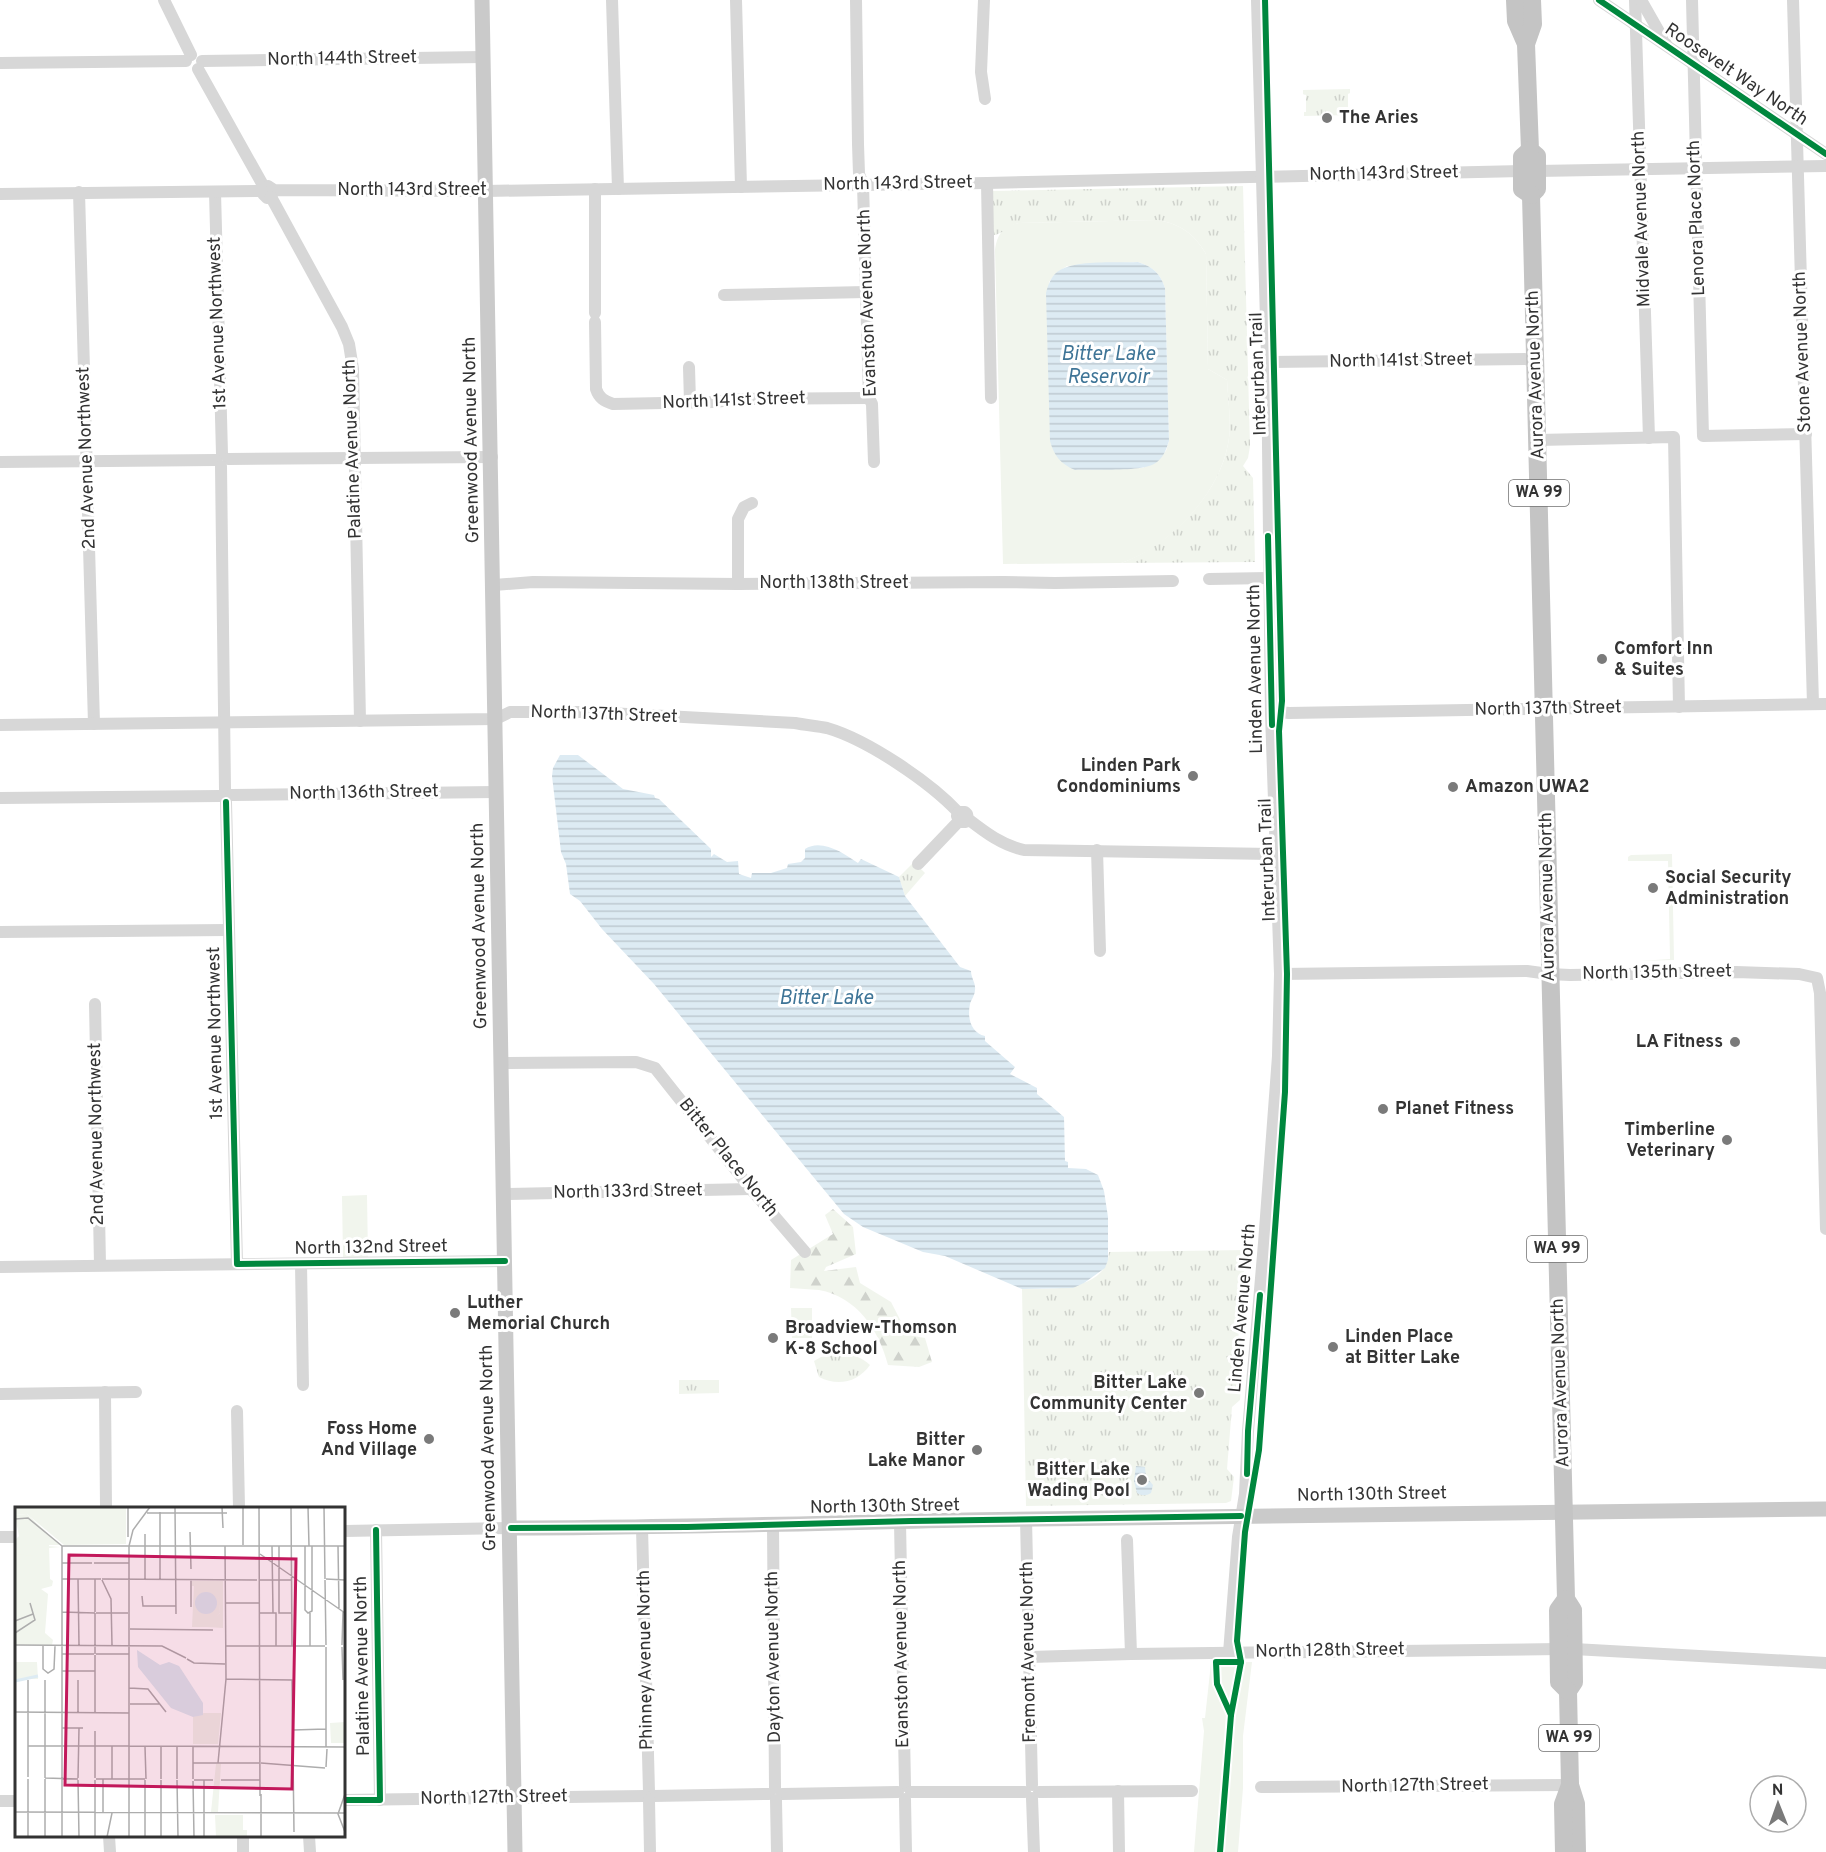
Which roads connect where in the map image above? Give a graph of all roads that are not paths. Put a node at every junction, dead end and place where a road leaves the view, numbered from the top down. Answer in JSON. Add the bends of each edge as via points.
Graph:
{"nodes":[{"id":1,"x":164,"y":0,"type":"edge"},
{"id":2,"x":482,"y":0,"type":"edge"},
{"id":3,"x":612,"y":0,"type":"edge"},
{"id":4,"x":736,"y":0,"type":"edge"},
{"id":5,"x":856,"y":0,"type":"edge"},
{"id":6,"x":984,"y":0,"type":"edge"},
{"id":7,"x":1257,"y":0,"type":"edge"},
{"id":8,"x":1515,"y":0,"type":"edge"},
{"id":9,"x":1533,"y":0,"type":"edge"},
{"id":10,"x":1599,"y":0,"type":"edge"},
{"id":11,"x":1635,"y":0,"type":"edge"},
{"id":12,"x":1641,"y":0,"type":"edge"},
{"id":13,"x":1692,"y":0,"type":"edge"},
{"id":14,"x":1793,"y":0,"type":"edge"},
{"id":15,"x":1636,"y":26,"type":"junction"},
{"id":16,"x":1526,"y":44,"type":"junction"},
{"id":17,"x":1670,"y":50,"type":"junction"},
{"id":18,"x":483,"y":57,"type":"junction"},
{"id":19,"x":194,"y":61,"type":"junction"},
{"id":20,"x":0,"y":63,"type":"edge"},
{"id":21,"x":1694,"y":65,"type":"junction"},
{"id":22,"x":985,"y":99,"type":"dead end"},
{"id":23,"x":1797,"y":135,"type":"junction"},
{"id":24,"x":1826,"y":154,"type":"edge"},
{"id":25,"x":1798,"y":166,"type":"junction"},
{"id":26,"x":1826,"y":166,"type":"edge"},
{"id":27,"x":1695,"y":168,"type":"junction"},
{"id":28,"x":1639,"y":169,"type":"junction"},
{"id":29,"x":1529,"y":171,"type":"junction"},
{"id":30,"x":1262,"y":176,"type":"junction"},
{"id":31,"x":987,"y":183,"type":"junction"},
{"id":32,"x":863,"y":184,"type":"junction"},
{"id":33,"x":741,"y":187,"type":"junction"},
{"id":34,"x":595,"y":189,"type":"junction"},
{"id":35,"x":618,"y":189,"type":"junction"},
{"id":36,"x":268,"y":191,"type":"junction"},
{"id":37,"x":486,"y":191,"type":"junction"},
{"id":38,"x":79,"y":192,"type":"junction"},
{"id":39,"x":215,"y":192,"type":"junction"},
{"id":40,"x":0,"y":194,"type":"edge"},
{"id":41,"x":866,"y":292,"type":"junction"},
{"id":42,"x":724,"y":295,"type":"dead end"},
{"id":43,"x":1536,"y":359,"type":"junction"},
{"id":44,"x":1267,"y":362,"type":"junction"},
{"id":45,"x":689,"y":367,"type":"dead end"},
{"id":46,"x":869,"y":398,"type":"junction"},
{"id":47,"x":991,"y":398,"type":"dead end"},
{"id":48,"x":690,"y":402,"type":"junction"},
{"id":49,"x":1806,"y":434,"type":"junction"},
{"id":50,"x":1648,"y":438,"type":"junction"},
{"id":51,"x":1538,"y":440,"type":"junction"},
{"id":52,"x":492,"y":457,"type":"junction"},
{"id":53,"x":355,"y":458,"type":"junction"},
{"id":54,"x":222,"y":460,"type":"junction"},
{"id":55,"x":0,"y":462,"type":"edge"},
{"id":56,"x":87,"y":462,"type":"junction"},
{"id":57,"x":874,"y":462,"type":"dead end"},
{"id":58,"x":752,"y":503,"type":"dead end"},
{"id":59,"x":1269,"y":578,"type":"junction"},
{"id":60,"x":1209,"y":579,"type":"dead end"},
{"id":61,"x":1173,"y":580,"type":"dead end"},
{"id":62,"x":738,"y":584,"type":"junction"},
{"id":63,"x":494,"y":585,"type":"junction"},
{"id":64,"x":1820,"y":704,"type":"edge"},
{"id":65,"x":1679,"y":707,"type":"junction"},
{"id":66,"x":1544,"y":709,"type":"junction"},
{"id":67,"x":1271,"y":711,"type":"junction"},
{"id":68,"x":496,"y":719,"type":"junction"},
{"id":69,"x":360,"y":721,"type":"junction"},
{"id":70,"x":224,"y":722,"type":"junction"},
{"id":71,"x":94,"y":724,"type":"junction"},
{"id":72,"x":0,"y":725,"type":"edge"},
{"id":73,"x":496,"y":792,"type":"junction"},
{"id":74,"x":226,"y":796,"type":"junction"},
{"id":75,"x":0,"y":798,"type":"edge"},
{"id":76,"x":962,"y":818,"type":"junction"},
{"id":77,"x":1097,"y":850,"type":"junction"},
{"id":78,"x":1276,"y":854,"type":"junction"},
{"id":79,"x":918,"y":864,"type":"dead end"},
{"id":80,"x":228,"y":930,"type":"junction"},
{"id":81,"x":0,"y":932,"type":"edge"},
{"id":82,"x":1100,"y":951,"type":"dead end"},
{"id":83,"x":1280,"y":974,"type":"junction"},
{"id":84,"x":1549,"y":974,"type":"junction"},
{"id":85,"x":95,"y":1004,"type":"dead end"},
{"id":86,"x":502,"y":1063,"type":"junction"},
{"id":87,"x":751,"y":1189,"type":"junction"},
{"id":88,"x":504,"y":1194,"type":"junction"},
{"id":89,"x":1826,"y":1229,"type":"edge"},
{"id":90,"x":805,"y":1252,"type":"dead end"},
{"id":91,"x":506,"y":1261,"type":"junction"},
{"id":92,"x":237,"y":1264,"type":"junction"},
{"id":93,"x":301,"y":1264,"type":"junction"},
{"id":94,"x":100,"y":1265,"type":"junction"},
{"id":95,"x":0,"y":1267,"type":"edge"},
{"id":96,"x":303,"y":1385,"type":"dead end"},
{"id":97,"x":105,"y":1392,"type":"junction"},
{"id":98,"x":136,"y":1392,"type":"dead end"},
{"id":99,"x":0,"y":1394,"type":"edge"},
{"id":100,"x":237,"y":1412,"type":"dead end"},
{"id":101,"x":106,"y":1507,"type":"edge"},
{"id":102,"x":239,"y":1507,"type":"edge"},
{"id":103,"x":1826,"y":1509,"type":"edge"},
{"id":104,"x":1564,"y":1511,"type":"junction"},
{"id":105,"x":1241,"y":1516,"type":"junction"},
{"id":106,"x":1026,"y":1519,"type":"junction"},
{"id":107,"x":900,"y":1522,"type":"junction"},
{"id":108,"x":773,"y":1525,"type":"junction"},
{"id":109,"x":510,"y":1528,"type":"junction"},
{"id":110,"x":642,"y":1528,"type":"junction"},
{"id":111,"x":376,"y":1530,"type":"junction"},
{"id":112,"x":345,"y":1531,"type":"edge"},
{"id":113,"x":1127,"y":1540,"type":"dead end"},
{"id":114,"x":1566,"y":1649,"type":"junction"},
{"id":115,"x":1229,"y":1653,"type":"junction"},
{"id":116,"x":1131,"y":1654,"type":"junction"},
{"id":117,"x":1030,"y":1657,"type":"junction"},
{"id":118,"x":1826,"y":1663,"type":"edge"},
{"id":119,"x":1570,"y":1785,"type":"junction"},
{"id":120,"x":1261,"y":1787,"type":"dead end"},
{"id":121,"x":1118,"y":1791,"type":"junction"},
{"id":122,"x":1192,"y":1791,"type":"dead end"},
{"id":123,"x":905,"y":1792,"type":"junction"},
{"id":124,"x":1032,"y":1792,"type":"junction"},
{"id":125,"x":776,"y":1794,"type":"junction"},
{"id":126,"x":649,"y":1796,"type":"junction"},
{"id":127,"x":514,"y":1798,"type":"junction"},
{"id":128,"x":345,"y":1800,"type":"edge"},
{"id":129,"x":380,"y":1800,"type":"junction"},
{"id":130,"x":109,"y":1837,"type":"edge"},
{"id":131,"x":309,"y":1837,"type":"edge"},
{"id":132,"x":110,"y":1852,"type":"edge"},
{"id":133,"x":310,"y":1852,"type":"edge"},
{"id":134,"x":515,"y":1852,"type":"edge"},
{"id":135,"x":650,"y":1852,"type":"edge"},
{"id":136,"x":777,"y":1852,"type":"edge"},
{"id":137,"x":906,"y":1852,"type":"edge"},
{"id":138,"x":1034,"y":1852,"type":"edge"},
{"id":139,"x":1119,"y":1852,"type":"edge"},
{"id":140,"x":1564,"y":1852,"type":"edge"},
{"id":141,"x":1577,"y":1852,"type":"edge"}],
"edges":[{"from":1,"to":19,"type":"street"},
{"from":2,"to":18,"type":"main road","name":"Greenwood Avenue North"},
{"from":3,"to":35,"type":"street"},
{"from":4,"to":33,"type":"street"},
{"from":5,"to":32,"type":"street","name":"Evanston Avenue North","via":[[859,174]]},
{"from":6,"to":22,"type":"street","via":[[981,65]]},
{"from":7,"to":30,"type":"street","name":"Linden Avenue North"},
{"from":8,"to":16,"type":"highway","via":[[1516,21]]},
{"from":9,"to":16,"type":"highway","via":[[1533,24]]},
{"from":10,"to":15,"type":"street","name":"Roosevelt Way North"},
{"from":11,"to":15,"type":"street","name":"Midvale Avenue North"},
{"from":12,"to":17,"type":"street"},
{"from":13,"to":21,"type":"street","name":"Lenora Place North"},
{"from":14,"to":23,"type":"street","name":"Stone Avenue North"},
{"from":15,"to":17,"type":"street","name":"Roosevelt Way North"},
{"from":15,"to":28,"type":"street","name":"Midvale Avenue North"},
{"from":16,"to":29,"type":"highway","via":[[1530,150],[1537,156]]},
{"from":17,"to":21,"type":"street","name":"Roosevelt Way North"},
{"from":18,"to":19,"type":"street","name":"North 144th Street"},
{"from":18,"to":37,"type":"main road","name":"Greenwood Avenue North"},
{"from":19,"to":20,"type":"street","name":"North 144th Street"},
{"from":19,"to":36,"type":"street"},
{"from":21,"to":23,"type":"street","name":"Roosevelt Way North"},
{"from":21,"to":27,"type":"street","name":"Lenora Place North"},
{"from":23,"to":24,"type":"street","name":"Roosevelt Way North"},
{"from":23,"to":25,"type":"street","name":"Stone Avenue North"},
{"from":25,"to":26,"type":"street","name":"North 143rd Street"},
{"from":25,"to":27,"type":"street","name":"North 143rd Street"},
{"from":25,"to":49,"type":"street","name":"Stone Avenue North"},
{"from":27,"to":28,"type":"street","name":"North 143rd Street"},
{"from":27,"to":49,"type":"street","name":"Lenora Place North","via":[[1703,436]]},
{"from":28,"to":29,"type":"street","name":"North 143rd Street"},
{"from":28,"to":50,"type":"street","name":"Midvale Avenue North"},
{"from":29,"to":30,"type":"street","name":"North 143rd Street"},
{"from":29,"to":43,"type":"highway","name":"Aurora Avenue North","number":"WA 99","via":[[1537,189],[1531,195]]},
{"from":30,"to":31,"type":"street","name":"North 143rd Street"},
{"from":30,"to":44,"type":"street","name":"Linden Avenue North"},
{"from":31,"to":32,"type":"street","name":"North 143rd Street"},
{"from":31,"to":47,"type":"street"},
{"from":32,"to":33,"type":"street","name":"North 143rd Street"},
{"from":32,"to":41,"type":"street","name":"Evanston Avenue North"},
{"from":33,"to":35,"type":"street","name":"North 143rd Street"},
{"from":34,"to":35,"type":"street","name":"North 143rd Street"},
{"from":34,"to":37,"type":"street","name":"North 143rd Street"},
{"from":34,"to":48,"type":"street","name":"North 141st Street","via":[[596,389],[601,398],[613,404]]},
{"from":36,"to":37,"type":"street","name":"North 143rd Street"},
{"from":36,"to":39,"type":"street","name":"North 143rd Street"},
{"from":36,"to":53,"type":"street","name":"Palatine Avenue North","via":[[349,344]]},
{"from":37,"to":52,"type":"main road","name":"Greenwood Avenue North"},
{"from":38,"to":39,"type":"street","name":"North 143rd Street"},
{"from":38,"to":40,"type":"street","name":"North 143rd Street"},
{"from":38,"to":56,"type":"street","name":"2nd Avenue Northwest"},
{"from":39,"to":54,"type":"street","name":"1st Avenue Northwest"},
{"from":41,"to":42,"type":"street"},
{"from":41,"to":46,"type":"street","name":"Evanston Avenue North"},
{"from":43,"to":44,"type":"street","name":"North 141st Street"},
{"from":43,"to":51,"type":"highway","name":"Aurora Avenue North","number":"WA 99"},
{"from":44,"to":59,"type":"street","name":"Linden Avenue North"},
{"from":45,"to":48,"type":"street"},
{"from":46,"to":48,"type":"street","name":"North 141st Street"},
{"from":46,"to":57,"type":"street","name":"Evanston Avenue North"},
{"from":49,"to":64,"type":"street","name":"Stone Avenue North"},
{"from":50,"to":51,"type":"street"},
{"from":50,"to":65,"type":"street","via":[[1674,437]]},
{"from":51,"to":66,"type":"highway","name":"Aurora Avenue North","number":"WA 99"},
{"from":52,"to":53,"type":"street"},
{"from":52,"to":63,"type":"main road","name":"Greenwood Avenue North"},
{"from":53,"to":54,"type":"street"},
{"from":53,"to":69,"type":"street","name":"Palatine Avenue North"},
{"from":54,"to":56,"type":"street"},
{"from":54,"to":70,"type":"street","name":"1st Avenue Northwest"},
{"from":55,"to":56,"type":"street"},
{"from":56,"to":71,"type":"street","name":"2nd Avenue Northwest"},
{"from":58,"to":62,"type":"street","via":[[744,507],[738,519]]},
{"from":59,"to":60,"type":"street"},
{"from":59,"to":67,"type":"street","name":"Linden Avenue North"},
{"from":61,"to":62,"type":"street","name":"North 138th Street","via":[[1066,584]]},
{"from":62,"to":63,"type":"street","name":"North 138th Street"},
{"from":63,"to":68,"type":"main road","name":"Greenwood Avenue North"},
{"from":64,"to":65,"type":"street","name":"North 137th Street"},
{"from":65,"to":66,"type":"street","name":"North 137th Street"},
{"from":66,"to":67,"type":"street","name":"North 137th Street"},
{"from":66,"to":84,"type":"highway","name":"Aurora Avenue North","number":"WA 99"},
{"from":67,"to":78,"type":"street","name":"Linden Avenue North"},
{"from":68,"to":69,"type":"street","name":"North 137th Street"},
{"from":68,"to":73,"type":"main road","name":"Greenwood Avenue North"},
{"from":68,"to":76,"type":"street","name":"North 137th Street","via":[[510,712],[590,712],[827,728],[908,770],[943,796]]},
{"from":69,"to":70,"type":"street","name":"North 137th Street"},
{"from":70,"to":71,"type":"street","name":"North 137th Street"},
{"from":70,"to":74,"type":"street","name":"1st Avenue Northwest"},
{"from":71,"to":72,"type":"street","name":"North 137th Street"},
{"from":73,"to":74,"type":"street","name":"North 136th Street"},
{"from":73,"to":86,"type":"main road","name":"Greenwood Avenue North"},
{"from":74,"to":75,"type":"street","name":"North 136th Street"},
{"from":74,"to":80,"type":"street","name":"1st Avenue Northwest"},
{"from":76,"to":77,"type":"street","name":"North 137th Street","via":[[1024,850]]},
{"from":76,"to":79,"type":"street"},
{"from":77,"to":78,"type":"street","name":"North 137th Street"},
{"from":77,"to":82,"type":"street"},
{"from":78,"to":83,"type":"street","name":"Linden Avenue North"},
{"from":80,"to":81,"type":"street"},
{"from":80,"to":92,"type":"street","name":"1st Avenue Northwest"},
{"from":83,"to":84,"type":"street","name":"North 135th Street","via":[[1527,970]]},
{"from":83,"to":105,"type":"street","name":"Linden Avenue North","via":[[1277,1075]]},
{"from":84,"to":89,"type":"street","name":"North 135th Street","via":[[1736,972],[1817,978]]},
{"from":84,"to":104,"type":"highway","name":"Aurora Avenue North","number":"WA 99"},
{"from":85,"to":94,"type":"street","name":"2nd Avenue Northwest"},
{"from":86,"to":87,"type":"street","name":"Bitter Place North","via":[[650,1065]]},
{"from":86,"to":88,"type":"main road","name":"Greenwood Avenue North"},
{"from":87,"to":88,"type":"street","name":"North 133rd Street"},
{"from":87,"to":90,"type":"street","name":"Bitter Place North"},
{"from":88,"to":91,"type":"main road","name":"Greenwood Avenue North"},
{"from":91,"to":93,"type":"street","name":"North 132nd Street"},
{"from":91,"to":109,"type":"main road","name":"Greenwood Avenue North"},
{"from":92,"to":93,"type":"street","name":"North 132nd Street"},
{"from":92,"to":94,"type":"street","name":"North 132nd Street"},
{"from":93,"to":96,"type":"street"},
{"from":94,"to":95,"type":"street","name":"North 132nd Street"},
{"from":97,"to":98,"type":"street"},
{"from":97,"to":99,"type":"street"},
{"from":97,"to":101,"type":"street"},
{"from":100,"to":102,"type":"street"},
{"from":103,"to":104,"type":"main road","name":"North 130th Street"},
{"from":104,"to":105,"type":"main road","name":"North 130th Street"},
{"from":104,"to":114,"type":"highway","name":"Aurora Avenue North","number":"WA 99","via":[[1566,1599],[1573,1610]]},
{"from":105,"to":106,"type":"main road","name":"North 130th Street"},
{"from":105,"to":115,"type":"street","name":"Linden Avenue North"},
{"from":106,"to":107,"type":"main road","name":"North 130th Street"},
{"from":106,"to":117,"type":"street","name":"Fremont Avenue North"},
{"from":107,"to":108,"type":"main road","name":"North 130th Street"},
{"from":107,"to":123,"type":"street","name":"Evanston Avenue North"},
{"from":108,"to":110,"type":"main road","name":"North 130th Street"},
{"from":108,"to":125,"type":"street","name":"Dayton Avenue North"},
{"from":109,"to":110,"type":"main road","name":"North 130th Street"},
{"from":109,"to":111,"type":"street","name":"North 130th Street"},
{"from":109,"to":127,"type":"main road","name":"Greenwood Avenue North"},
{"from":110,"to":126,"type":"street","name":"Phinney Avenue North"},
{"from":111,"to":112,"type":"street","name":"North 130th Street"},
{"from":111,"to":129,"type":"street","name":"Palatine Avenue North"},
{"from":113,"to":116,"type":"street"},
{"from":114,"to":115,"type":"street","name":"North 128th Street"},
{"from":114,"to":118,"type":"street","name":"North 128th Street"},
{"from":114,"to":119,"type":"highway","name":"Aurora Avenue North","number":"WA 99","via":[[1574,1682],[1568,1691]]},
{"from":115,"to":116,"type":"street","name":"North 128th Street"},
{"from":116,"to":117,"type":"street","name":"North 128th Street"},
{"from":117,"to":124,"type":"street","name":"Fremont Avenue North"},
{"from":119,"to":120,"type":"street","name":"North 127th Street"},
{"from":119,"to":140,"type":"highway","name":"Aurora Avenue North","number":"WA 99","via":[[1563,1804]]},
{"from":119,"to":141,"type":"highway","name":"Aurora Avenue North","number":"WA 99","via":[[1576,1804]]},
{"from":121,"to":122,"type":"street","name":"North 127th Street"},
{"from":121,"to":124,"type":"street","name":"North 127th Street"},
{"from":121,"to":139,"type":"street"},
{"from":123,"to":124,"type":"street","name":"North 127th Street"},
{"from":123,"to":125,"type":"street","name":"North 127th Street"},
{"from":123,"to":137,"type":"street","name":"Evanston Avenue North"},
{"from":124,"to":138,"type":"street","name":"Fremont Avenue North"},
{"from":125,"to":126,"type":"street","name":"North 127th Street"},
{"from":125,"to":136,"type":"street","name":"Dayton Avenue North"},
{"from":126,"to":127,"type":"street","name":"North 127th Street"},
{"from":126,"to":135,"type":"street","name":"Phinney Avenue North"},
{"from":127,"to":129,"type":"street","name":"North 127th Street"},
{"from":127,"to":134,"type":"main road","name":"Greenwood Avenue North"},
{"from":128,"to":129,"type":"street","name":"North 127th Street"},
{"from":130,"to":132,"type":"street"},
{"from":131,"to":133,"type":"street"}]}
